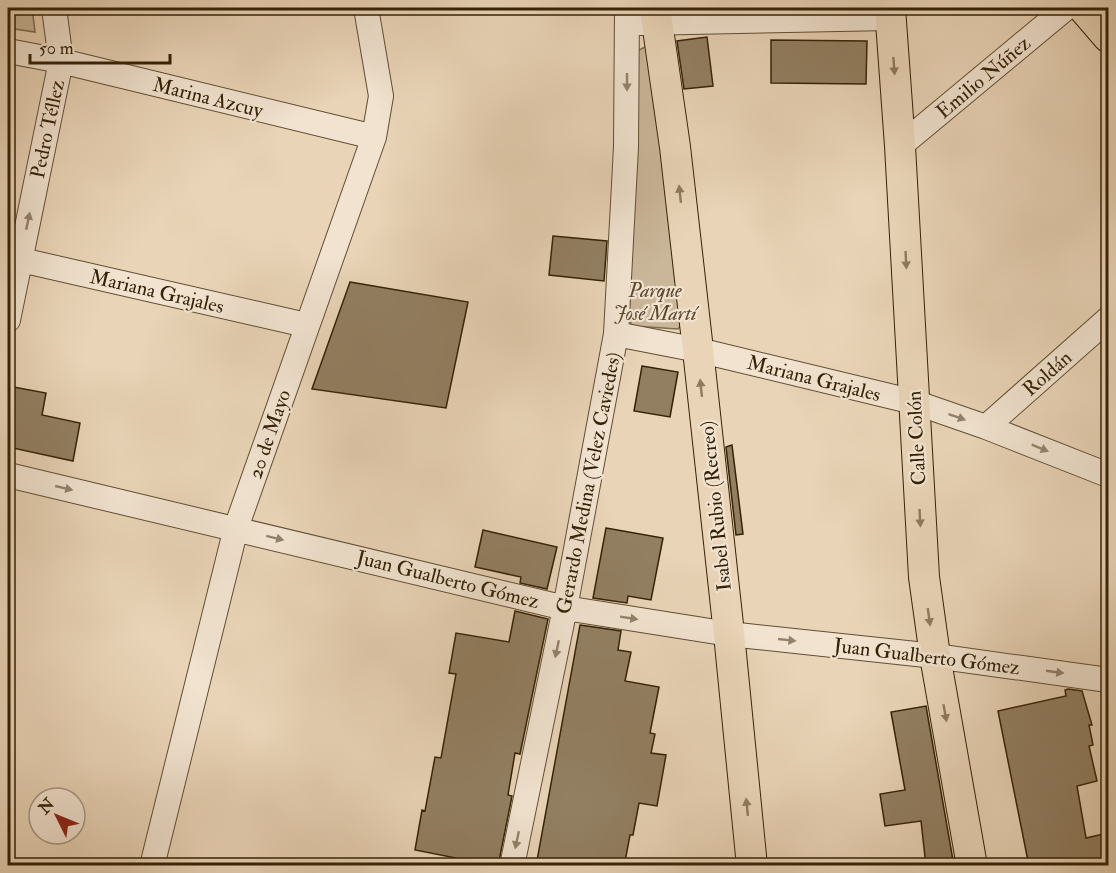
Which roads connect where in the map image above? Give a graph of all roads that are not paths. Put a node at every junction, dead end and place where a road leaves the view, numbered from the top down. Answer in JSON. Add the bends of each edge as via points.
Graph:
{"nodes":[{"id":1,"x":54,"y":8,"type":"edge"},
{"id":2,"x":366,"y":8,"type":"edge"},
{"id":3,"x":1066,"y":8,"type":"edge"},
{"id":4,"x":1083,"y":8,"type":"edge"},
{"id":5,"x":890,"y":13,"type":"edge"},
{"id":6,"x":656,"y":15,"type":"edge"},
{"id":7,"x":627,"y":16,"type":"edge"},
{"id":8,"x":1108,"y":37,"type":"edge"},
{"id":9,"x":8,"y":51,"type":"edge"},
{"id":10,"x":61,"y":61,"type":"junction"},
{"id":11,"x":374,"y":137,"type":"junction"},
{"id":12,"x":900,"y":146,"type":"junction"},
{"id":13,"x":14,"y":258,"type":"edge"},
{"id":14,"x":1108,"y":319,"type":"edge"},
{"id":15,"x":8,"y":320,"type":"edge"},
{"id":16,"x":306,"y":325,"type":"junction"},
{"id":17,"x":616,"y":334,"type":"junction"},
{"id":18,"x":698,"y":350,"type":"junction"},
{"id":19,"x":914,"y":402,"type":"junction"},
{"id":20,"x":986,"y":427,"type":"junction"},
{"id":21,"x":8,"y":475,"type":"edge"},
{"id":22,"x":1108,"y":475,"type":"edge"},
{"id":23,"x":236,"y":528,"type":"junction"},
{"id":24,"x":565,"y":608,"type":"junction"},
{"id":25,"x":729,"y":634,"type":"junction"},
{"id":26,"x":935,"y":656,"type":"junction"},
{"id":27,"x":1108,"y":680,"type":"edge"},
{"id":28,"x":152,"y":866,"type":"edge"},
{"id":29,"x":512,"y":866,"type":"edge"},
{"id":30,"x":752,"y":866,"type":"edge"},
{"id":31,"x":972,"y":866,"type":"edge"}],
"edges":[{"from":1,"to":10,"type":"street","name":"Pedro Téllez"},
{"from":2,"to":11,"type":"street","name":"20 de Mayo","via":[[381,96]]},
{"from":3,"to":12,"type":"street","name":"Emilio Núñez"},
{"from":4,"to":8,"type":"main road"},
{"from":5,"to":6,"type":"street"},
{"from":5,"to":12,"type":"main road","name":"Calle Colón","one_way":true},
{"from":6,"to":7,"type":"street"},
{"from":18,"to":6,"type":"main road","name":"Isabel Rubio (Recreo)","one_way":true},
{"from":7,"to":17,"type":"street","name":"Gerardo Medina (Velez Caviedes)","one_way":true,"via":[[626,147]]},
{"from":9,"to":10,"type":"street","name":"Marina Azcuy"},
{"from":10,"to":11,"type":"street","name":"Marina Azcuy"},
{"from":13,"to":10,"type":"street","name":"Pedro Téllez","one_way":true},
{"from":11,"to":16,"type":"street","name":"20 de Mayo"},
{"from":12,"to":19,"type":"main road","name":"Calle Colón","one_way":true},
{"from":13,"to":15,"type":"street","name":"Pedro Téllez"},
{"from":13,"to":16,"type":"street","name":"Mariana Grajales"},
{"from":14,"to":20,"type":"street","name":"Roldán"},
{"from":16,"to":23,"type":"street","name":"20 de Mayo"},
{"from":17,"to":18,"type":"street","name":"Mariana Grajales"},
{"from":17,"to":24,"type":"street","name":"Gerardo Medina (Velez Caviedes)"},
{"from":18,"to":19,"type":"street","name":"Mariana Grajales"},
{"from":25,"to":18,"type":"main road","name":"Isabel Rubio (Recreo)","one_way":true},
{"from":19,"to":20,"type":"street","name":"Mariana Grajales","one_way":true},
{"from":19,"to":26,"type":"main road","name":"Calle Colón","one_way":true,"via":[[924,577]]},
{"from":20,"to":22,"type":"street","name":"Mariana Grajales","one_way":true},
{"from":21,"to":23,"type":"street","name":"Juan Gualberto Gómez","one_way":true},
{"from":23,"to":24,"type":"street","name":"Juan Gualberto Gómez","one_way":true},
{"from":23,"to":28,"type":"street","name":"20 de Mayo"},
{"from":24,"to":25,"type":"street","name":"Juan Gualberto Gómez","one_way":true},
{"from":24,"to":29,"type":"street","name":"Gerardo Medina (Velez Caviedes)","one_way":true},
{"from":25,"to":26,"type":"street","name":"Juan Gualberto Gómez","one_way":true},
{"from":30,"to":25,"type":"main road","name":"Isabel Rubio (Recreo)","one_way":true},
{"from":26,"to":27,"type":"street","name":"Juan Gualberto Gómez","one_way":true},
{"from":26,"to":31,"type":"main road","name":"Calle Colón","one_way":true}]}
